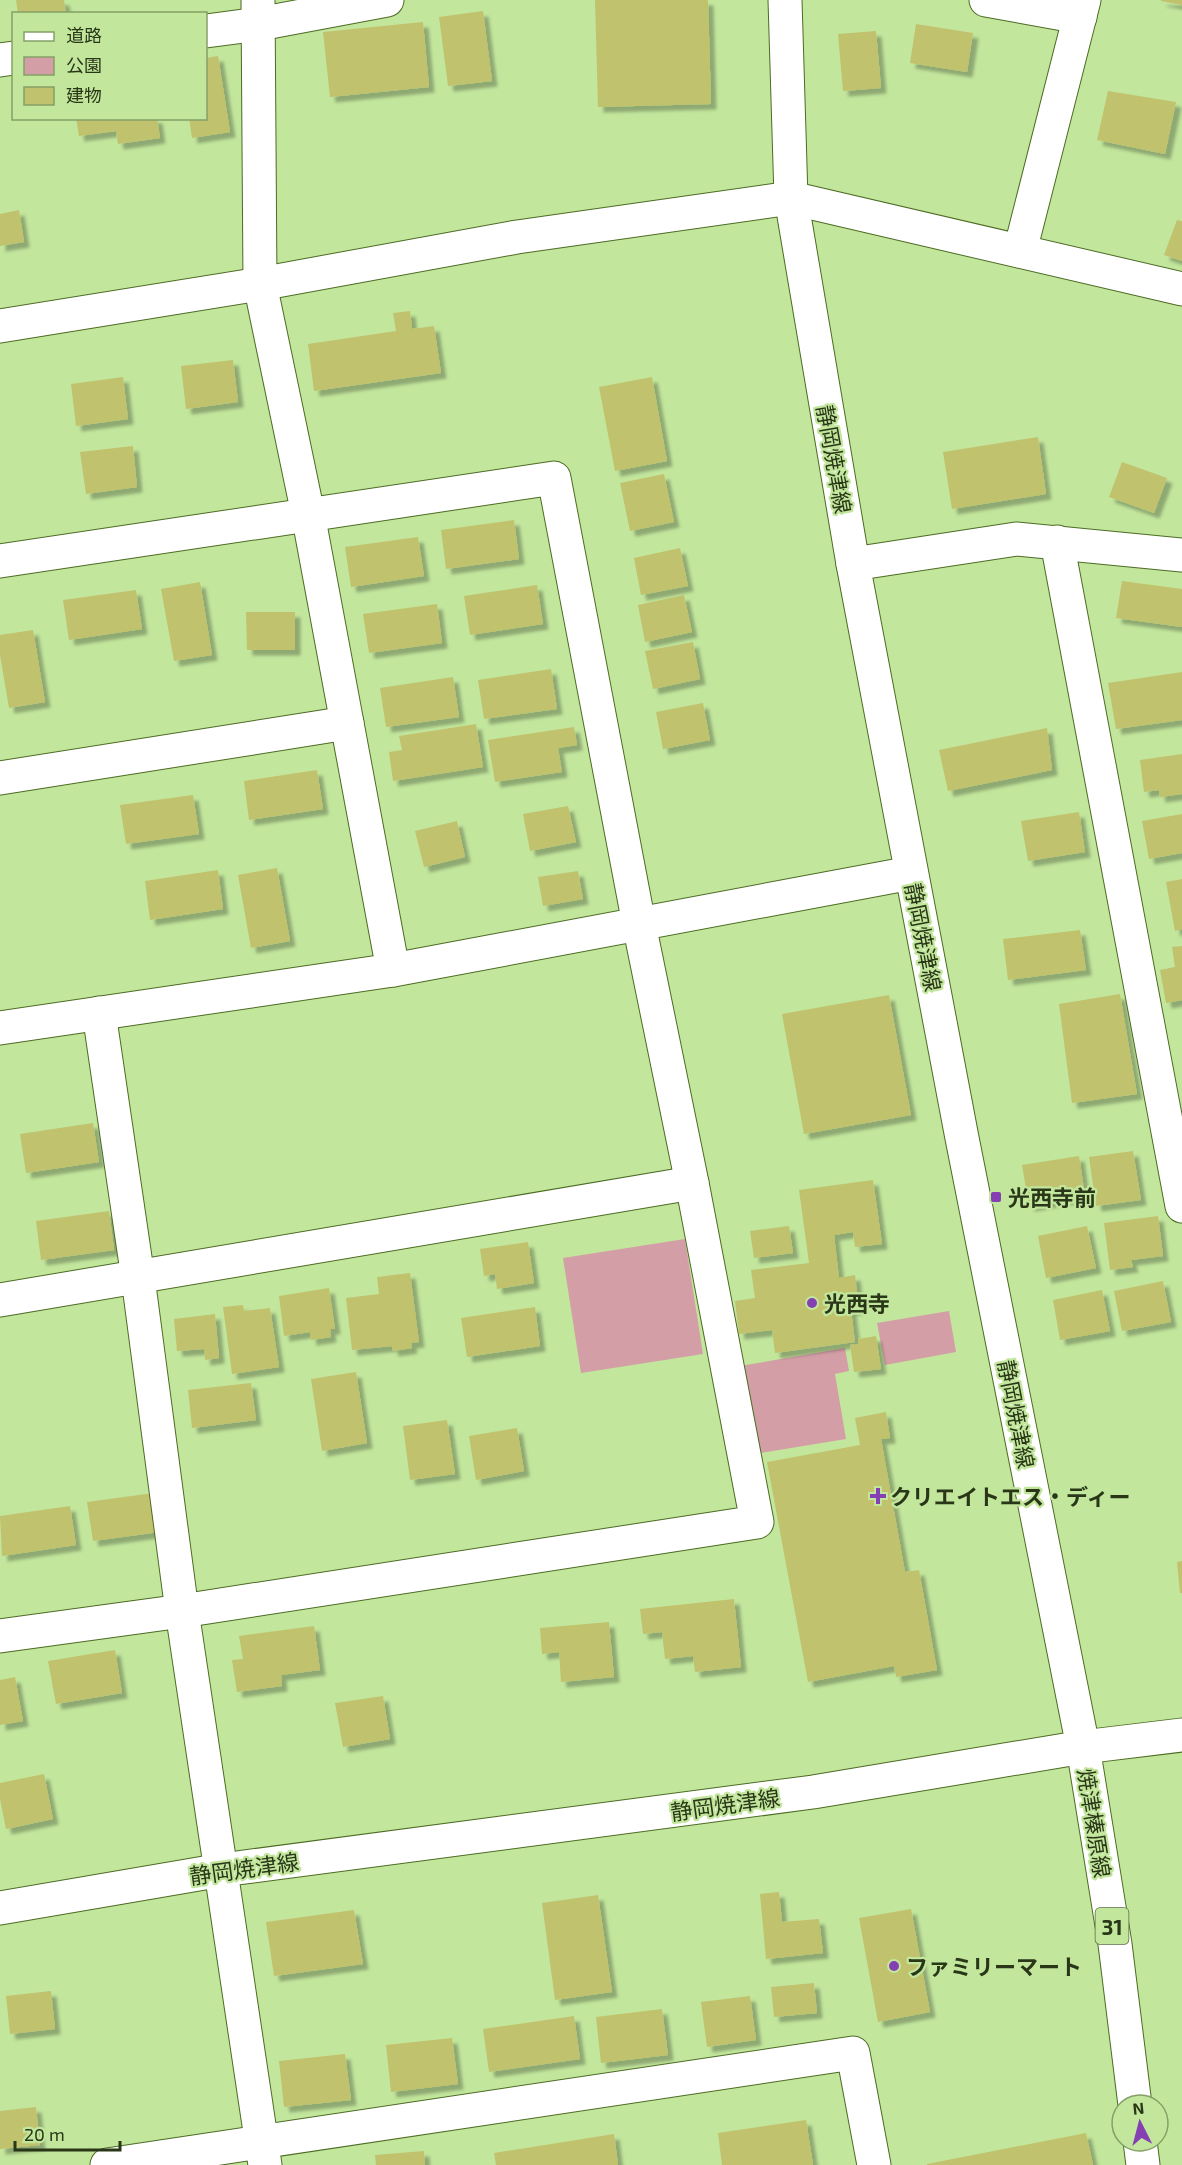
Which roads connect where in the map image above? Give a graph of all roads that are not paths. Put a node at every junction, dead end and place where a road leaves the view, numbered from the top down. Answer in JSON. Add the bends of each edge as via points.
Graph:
{"nodes":[{"id":1,"x":387,"y":0,"type":"edge"},
{"id":2,"x":785,"y":0,"type":"edge"},
{"id":3,"x":986,"y":0,"type":"edge"},
{"id":4,"x":1082,"y":9,"type":"edge"},
{"id":5,"x":258,"y":12,"type":"edge"},
{"id":6,"x":207,"y":31,"type":"edge"},
{"id":7,"x":791,"y":198,"type":"junction"},
{"id":8,"x":1020,"y":251,"type":"junction"},
{"id":9,"x":260,"y":284,"type":"junction"},
{"id":10,"x":1182,"y":289,"type":"edge"},
{"id":11,"x":0,"y":326,"type":"edge"},
{"id":12,"x":308,"y":514,"type":"junction"},
{"id":13,"x":1057,"y":542,"type":"junction"},
{"id":14,"x":1182,"y":555,"type":"edge"},
{"id":15,"x":0,"y":561,"type":"edge"},
{"id":16,"x":853,"y":564,"type":"junction"},
{"id":17,"x":347,"y":723,"type":"junction"},
{"id":18,"x":0,"y":778,"type":"edge"},
{"id":19,"x":912,"y":873,"type":"junction"},
{"id":20,"x":639,"y":924,"type":"junction"},
{"id":21,"x":393,"y":970,"type":"junction"},
{"id":22,"x":99,"y":1013,"type":"junction"},
{"id":23,"x":0,"y":1028,"type":"edge"},
{"id":24,"x":692,"y":1183,"type":"junction"},
{"id":25,"x":1182,"y":1206,"type":"edge"},
{"id":26,"x":138,"y":1278,"type":"junction"},
{"id":27,"x":0,"y":1300,"type":"edge"},
{"id":28,"x":182,"y":1611,"type":"junction"},
{"id":29,"x":0,"y":1636,"type":"edge"},
{"id":30,"x":1182,"y":1735,"type":"edge"},
{"id":31,"x":1083,"y":1747,"type":"junction"},
{"id":32,"x":222,"y":1870,"type":"junction"},
{"id":33,"x":0,"y":1908,"type":"edge"},
{"id":34,"x":1134,"y":2093,"type":"edge"},
{"id":35,"x":264,"y":2153,"type":"edge"},
{"id":36,"x":107,"y":2165,"type":"edge"},
{"id":37,"x":874,"y":2165,"type":"edge"}],
"edges":[{"from":1,"to":5,"type":"street"},
{"from":2,"to":7,"type":"street","name":"静岡焼津線"},
{"from":3,"to":4,"type":"street"},
{"from":4,"to":8,"type":"street"},
{"from":5,"to":6,"type":"street"},
{"from":5,"to":9,"type":"street"},
{"from":7,"to":8,"type":"street"},
{"from":7,"to":9,"type":"street","via":[[517,237]]},
{"from":7,"to":16,"type":"street","name":"静岡焼津線"},
{"from":8,"to":10,"type":"street"},
{"from":9,"to":11,"type":"street"},
{"from":9,"to":12,"type":"street"},
{"from":12,"to":15,"type":"street"},
{"from":12,"to":17,"type":"street"},
{"from":12,"to":20,"type":"street","via":[[554,478]]},
{"from":13,"to":14,"type":"street"},
{"from":13,"to":16,"type":"street","via":[[1016,539]]},
{"from":13,"to":25,"type":"street"},
{"from":16,"to":19,"type":"street","name":"静岡焼津線"},
{"from":17,"to":18,"type":"street"},
{"from":17,"to":21,"type":"street"},
{"from":19,"to":20,"type":"street"},
{"from":19,"to":31,"type":"street","name":"静岡焼津線"},
{"from":20,"to":21,"type":"street"},
{"from":20,"to":24,"type":"street"},
{"from":21,"to":22,"type":"street"},
{"from":22,"to":23,"type":"street"},
{"from":22,"to":26,"type":"street"},
{"from":24,"to":26,"type":"street"},
{"from":24,"to":28,"type":"street","via":[[757,1522]]},
{"from":26,"to":27,"type":"street"},
{"from":26,"to":28,"type":"street"},
{"from":28,"to":29,"type":"street"},
{"from":28,"to":32,"type":"street"},
{"from":30,"to":31,"type":"street","name":"焼津榛原線"},
{"from":31,"to":32,"type":"street","name":"静岡焼津線","via":[[813,1792]]},
{"from":31,"to":34,"type":"street","name":"焼津榛原線","number":"31","via":[[1115,1944]]},
{"from":32,"to":33,"type":"street","name":"静岡焼津線"},
{"from":32,"to":35,"type":"street"},
{"from":35,"to":36,"type":"street"},
{"from":35,"to":37,"type":"street","via":[[853,2053]]}]}
